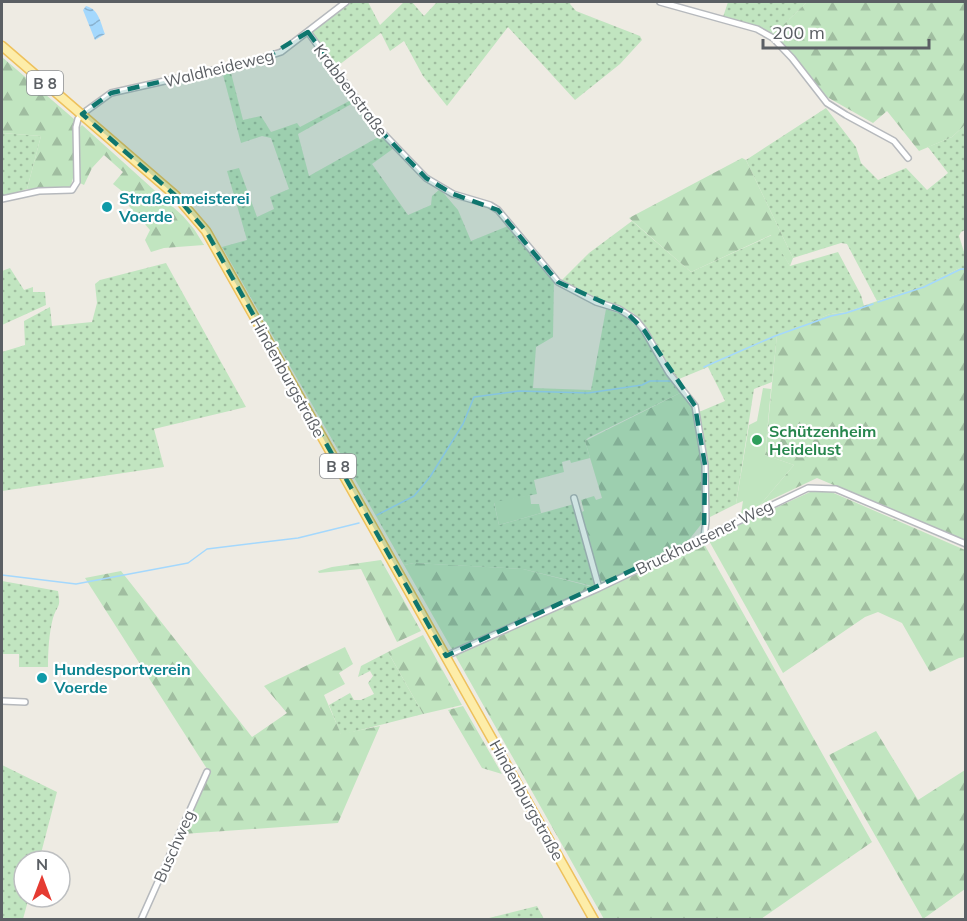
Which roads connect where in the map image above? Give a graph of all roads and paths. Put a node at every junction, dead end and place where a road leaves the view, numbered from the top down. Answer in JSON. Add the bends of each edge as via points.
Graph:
{"nodes":[{"id":1,"x":346,"y":2,"type":"edge"},
{"id":2,"x":660,"y":2,"type":"edge"},
{"id":3,"x":308,"y":32,"type":"junction"},
{"id":4,"x":2,"y":46,"type":"edge"},
{"id":5,"x":82,"y":114,"type":"junction"},
{"id":6,"x":908,"y":158,"type":"dead end"},
{"id":7,"x":2,"y":199,"type":"edge"},
{"id":8,"x":574,"y":498,"type":"dead end"},
{"id":9,"x":704,"y":537,"type":"junction"},
{"id":10,"x":966,"y":544,"type":"edge"},
{"id":11,"x":600,"y":588,"type":"junction"},
{"id":12,"x":446,"y":656,"type":"junction"},
{"id":13,"x":2,"y":701,"type":"edge"},
{"id":14,"x":25,"y":702,"type":"dead end"},
{"id":15,"x":207,"y":772,"type":"dead end"},
{"id":16,"x":141,"y":920,"type":"edge"},
{"id":17,"x":594,"y":920,"type":"edge"}],
"edges":[{"from":1,"to":3,"type":"street","name":"Waldheideweg"},
{"from":2,"to":6,"type":"street","via":[[757,29],[773,38],[827,103],[894,141]]},
{"from":3,"to":5,"type":"street","name":"Waldheideweg","via":[[281,52],[265,58],[111,93]]},
{"from":3,"to":9,"type":"street","name":"Krabbenstraße","via":[[378,129],[426,178],[453,194],[498,210],[558,282],[627,313],[644,330],[695,406],[705,465]]},
{"from":4,"to":5,"type":"main road","name":"Hindenburgstraße","number":"B 8"},
{"from":5,"to":7,"type":"street","via":[[76,127],[77,182],[72,190],[39,191]]},
{"from":5,"to":12,"type":"main road","name":"Hindenburgstraße","number":"B 8","via":[[176,196],[206,231]]},
{"from":8,"to":11,"type":"street"},
{"from":9,"to":10,"type":"street","name":"Bruckhausener Weg","via":[[808,488],[819,487],[836,489]]},
{"from":9,"to":11,"type":"street","name":"Bruckhausener Weg"},
{"from":11,"to":12,"type":"street","name":"Bruckhausener Weg"},
{"from":12,"to":17,"type":"main road","name":"Hindenburgstraße","number":"B 8"},
{"from":13,"to":14,"type":"street"},
{"from":15,"to":16,"type":"street","name":"Buschweg"}]}
